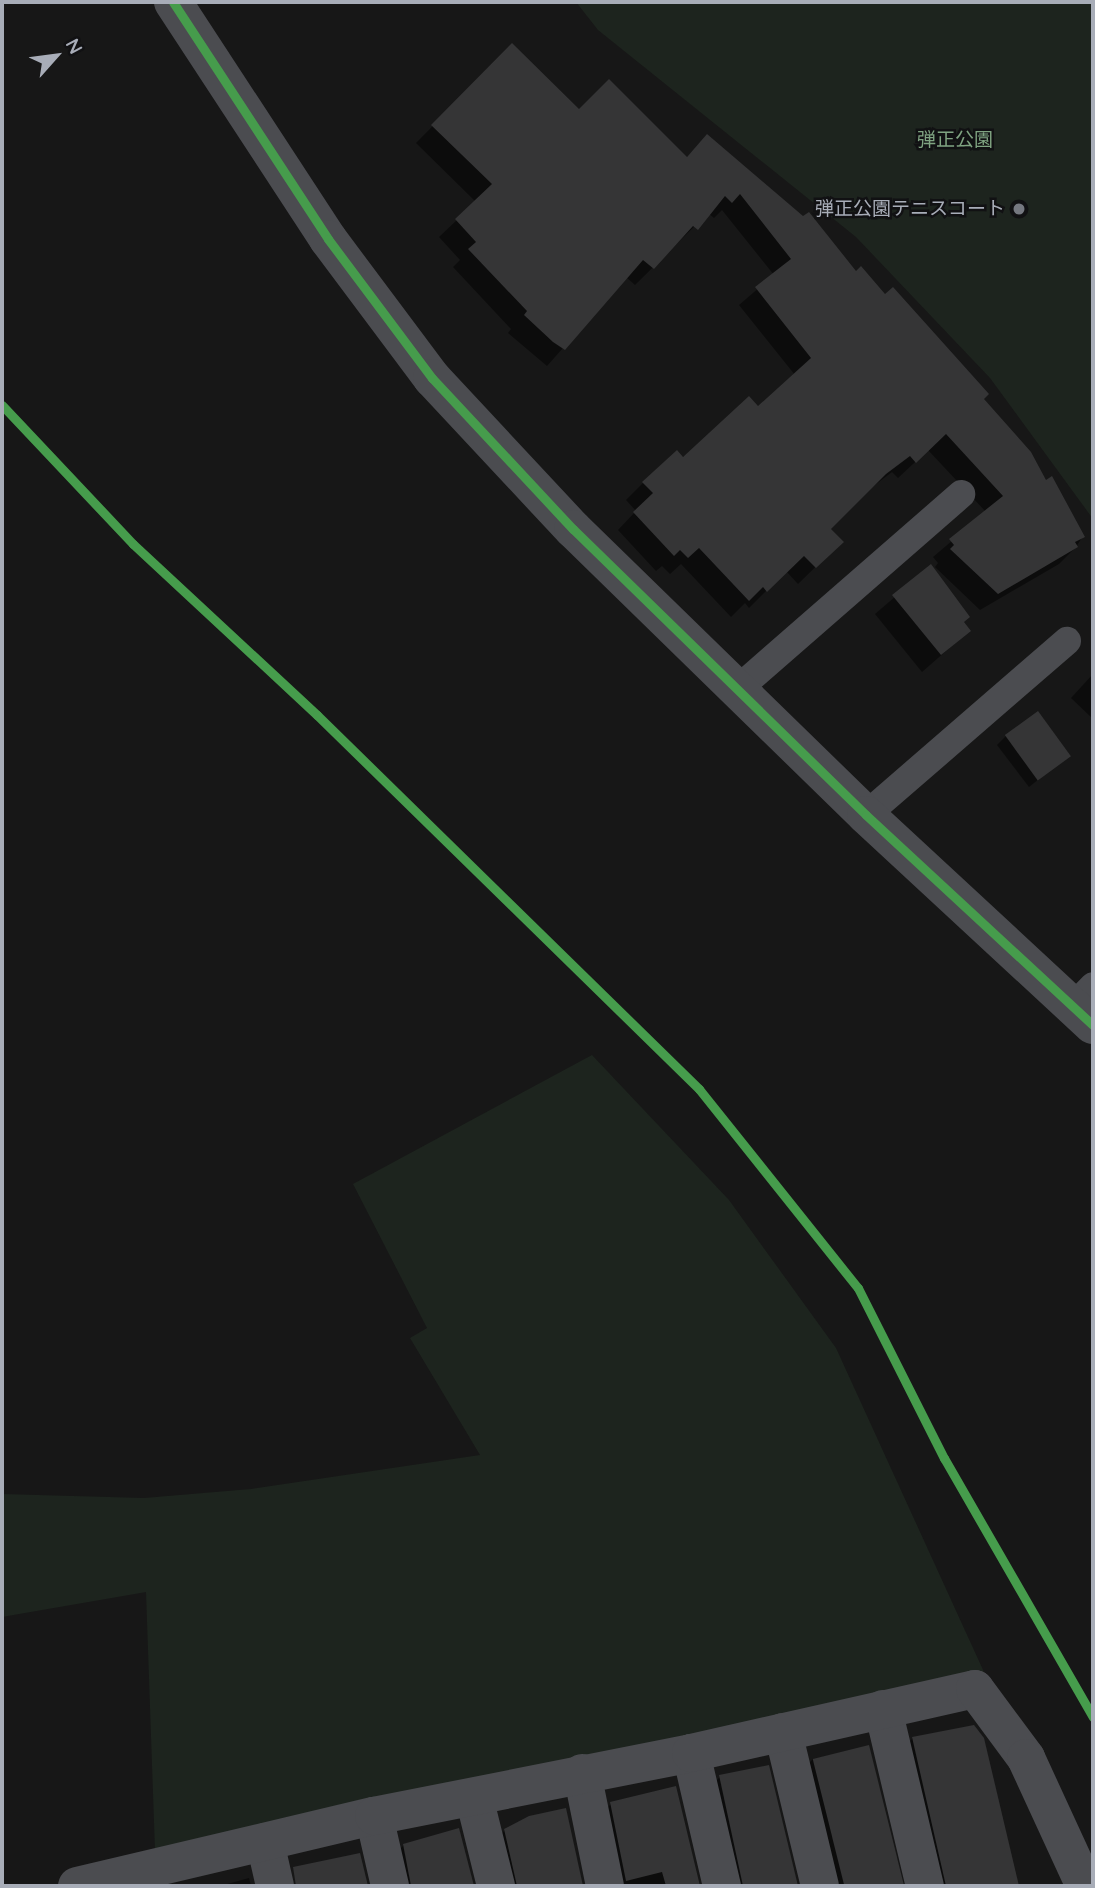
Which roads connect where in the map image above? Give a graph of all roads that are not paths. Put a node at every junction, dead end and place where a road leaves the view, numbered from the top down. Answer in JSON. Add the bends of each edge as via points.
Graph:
{"nodes":[{"id":1,"x":173,"y":2,"type":"edge"},
{"id":2,"x":961,"y":494,"type":"dead end"},
{"id":3,"x":1066,"y":641,"type":"dead end"},
{"id":4,"x":739,"y":688,"type":"junction"},
{"id":5,"x":866,"y":815,"type":"junction"},
{"id":6,"x":1087,"y":1006,"type":"edge"},
{"id":7,"x":883,"y":1709,"type":"junction"},
{"id":8,"x":783,"y":1732,"type":"junction"},
{"id":9,"x":691,"y":1753,"type":"junction"},
{"id":10,"x":582,"y":1773,"type":"junction"},
{"id":11,"x":474,"y":1797,"type":"junction"},
{"id":12,"x":374,"y":1816,"type":"junction"},
{"id":13,"x":265,"y":1842,"type":"junction"},
{"id":14,"x":147,"y":1878,"type":"edge"},
{"id":15,"x":76,"y":1886,"type":"edge"},
{"id":16,"x":275,"y":1886,"type":"edge"},
{"id":17,"x":390,"y":1886,"type":"edge"},
{"id":18,"x":496,"y":1886,"type":"edge"},
{"id":19,"x":605,"y":1886,"type":"edge"},
{"id":20,"x":722,"y":1886,"type":"edge"},
{"id":21,"x":820,"y":1886,"type":"edge"},
{"id":22,"x":925,"y":1886,"type":"edge"},
{"id":23,"x":1085,"y":1886,"type":"edge"}],
"edges":[{"from":1,"to":4,"type":"street","via":[[328,239],[432,378],[573,529]]},
{"from":2,"to":4,"type":"lane"},
{"from":3,"to":5,"type":"lane"},
{"from":4,"to":5,"type":"street"},
{"from":5,"to":6,"type":"street"},
{"from":7,"to":8,"type":"street"},
{"from":7,"to":22,"type":"street"},
{"from":7,"to":23,"type":"street","via":[[975,1689],[1026,1758]]},
{"from":8,"to":9,"type":"street"},
{"from":8,"to":21,"type":"street"},
{"from":9,"to":10,"type":"street"},
{"from":9,"to":20,"type":"street"},
{"from":10,"to":11,"type":"street"},
{"from":10,"to":19,"type":"street"},
{"from":11,"to":12,"type":"street"},
{"from":11,"to":18,"type":"street"},
{"from":12,"to":13,"type":"street"},
{"from":12,"to":17,"type":"street"},
{"from":13,"to":14,"type":"street"},
{"from":13,"to":16,"type":"street"},
{"from":14,"to":15,"type":"street"}]}
